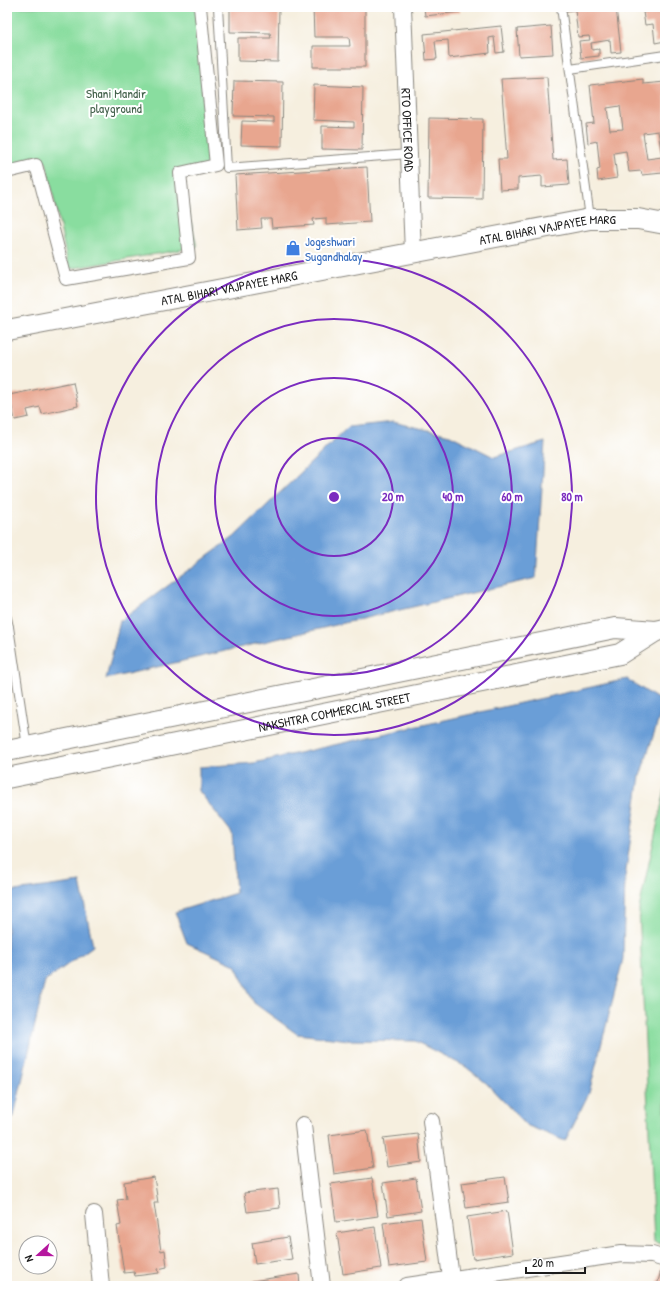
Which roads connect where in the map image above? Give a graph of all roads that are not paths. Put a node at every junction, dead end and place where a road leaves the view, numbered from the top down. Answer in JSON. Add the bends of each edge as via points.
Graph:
{"nodes":[{"id":1,"x":200,"y":7,"type":"edge"},
{"id":2,"x":218,"y":7,"type":"edge"},
{"id":3,"x":403,"y":7,"type":"edge"},
{"id":4,"x":562,"y":7,"type":"edge"},
{"id":5,"x":665,"y":55,"type":"edge"},
{"id":6,"x":570,"y":69,"type":"junction"},
{"id":7,"x":409,"y":154,"type":"junction"},
{"id":8,"x":7,"y":172,"type":"edge"},
{"id":9,"x":590,"y":219,"type":"junction"},
{"id":10,"x":665,"y":224,"type":"edge"},
{"id":11,"x":413,"y":253,"type":"junction"},
{"id":12,"x":7,"y":330,"type":"edge"},
{"id":13,"x":8,"y":624,"type":"edge"},
{"id":14,"x":660,"y":630,"type":"edge"},
{"id":15,"x":27,"y":747,"type":"junction"},
{"id":16,"x":7,"y":751,"type":"edge"},
{"id":17,"x":7,"y":778,"type":"edge"},
{"id":18,"x":431,"y":1121,"type":"dead end"},
{"id":19,"x":303,"y":1125,"type":"dead end"},
{"id":20,"x":94,"y":1214,"type":"dead end"},
{"id":21,"x":665,"y":1259,"type":"edge"},
{"id":22,"x":452,"y":1283,"type":"edge"},
{"id":23,"x":101,"y":1286,"type":"edge"},
{"id":24,"x":322,"y":1286,"type":"edge"},
{"id":25,"x":407,"y":1286,"type":"edge"}],
"edges":[{"from":1,"to":8,"type":"street","via":[[216,164],[180,174],[189,258],[66,279],[36,165]]},
{"from":2,"to":7,"type":"lane","via":[[227,168]]},
{"from":3,"to":7,"type":"street","name":"RTO OFFICE ROAD"},
{"from":4,"to":6,"type":"lane"},
{"from":5,"to":6,"type":"lane"},
{"from":6,"to":9,"type":"lane"},
{"from":7,"to":11,"type":"street","name":"RTO OFFICE ROAD"},
{"from":9,"to":10,"type":"street","name":"ATAL BIHARI VAJPAYEE MARG","via":[[638,219]]},
{"from":9,"to":11,"type":"street","name":"ATAL BIHARI VAJPAYEE MARG"},
{"from":11,"to":12,"type":"street","name":"ATAL BIHARI VAJPAYEE MARG"},
{"from":13,"to":15,"type":"lane"},
{"from":14,"to":15,"type":"street","name":"NAKSHTRA COMMERCIAL STREET","via":[[615,628]]},
{"from":14,"to":17,"type":"street","name":"NAKSHTRA COMMERCIAL STREET","via":[[620,654]]},
{"from":15,"to":16,"type":"street","name":"NAKSHTRA COMMERCIAL STREET"},
{"from":18,"to":22,"type":"street"},
{"from":19,"to":24,"type":"street"},
{"from":20,"to":23,"type":"street"},
{"from":21,"to":22,"type":"street","via":[[652,1255],[621,1254]]},
{"from":22,"to":25,"type":"street"}]}
